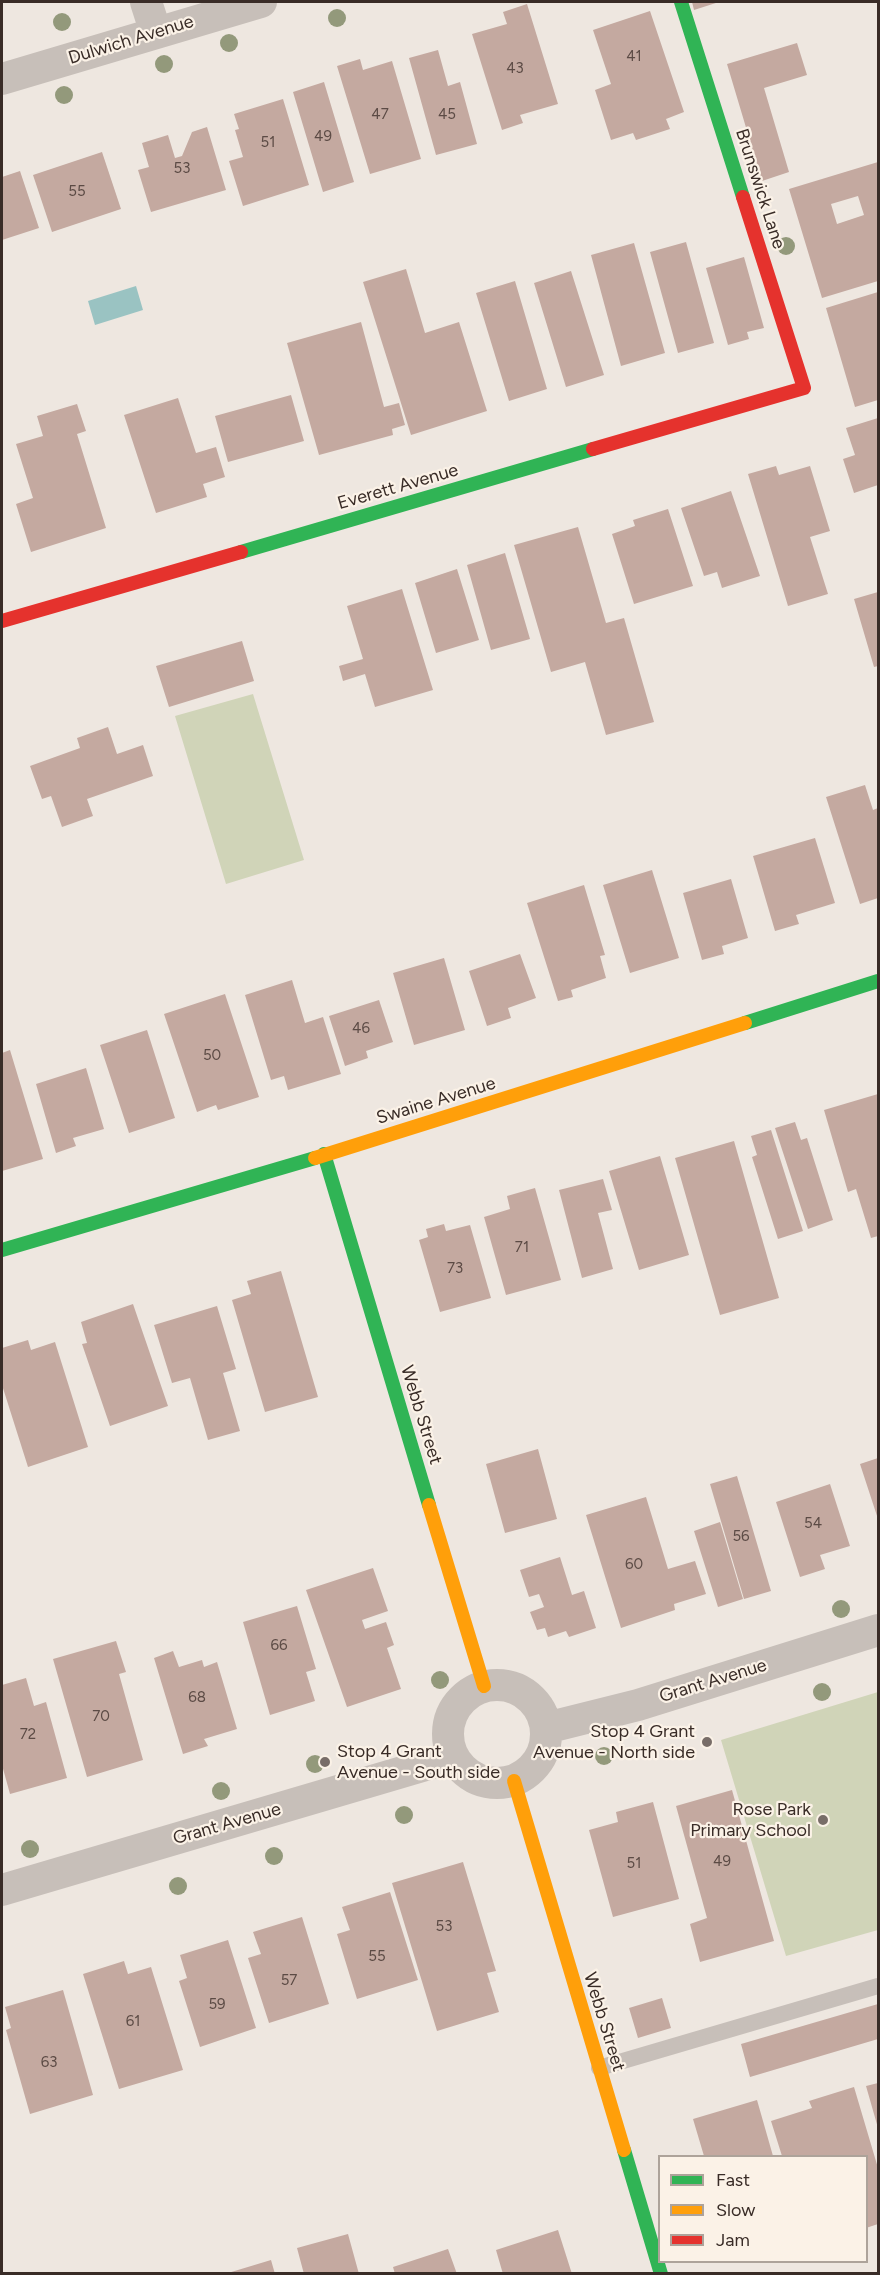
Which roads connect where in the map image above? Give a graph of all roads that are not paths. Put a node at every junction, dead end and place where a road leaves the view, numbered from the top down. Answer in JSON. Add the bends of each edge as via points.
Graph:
{"nodes":[{"id":1,"x":146,"y":2,"type":"edge"},
{"id":2,"x":261,"y":2,"type":"edge"},
{"id":3,"x":681,"y":2,"type":"edge"},
{"id":4,"x":156,"y":33,"type":"junction"},
{"id":5,"x":2,"y":79,"type":"edge"},
{"id":6,"x":804,"y":388,"type":"joint"},
{"id":7,"x":2,"y":621,"type":"edge"},
{"id":8,"x":879,"y":981,"type":"edge"},
{"id":9,"x":324,"y":1154,"type":"junction"},
{"id":10,"x":2,"y":1250,"type":"edge"},
{"id":11,"x":879,"y":1630,"type":"edge"},
{"id":12,"x":484,"y":1686,"type":"junction"},
{"id":13,"x":546,"y":1728,"type":"junction"},
{"id":14,"x":453,"y":1757,"type":"junction"},
{"id":15,"x":514,"y":1780,"type":"junction"},
{"id":16,"x":2,"y":1890,"type":"edge"},
{"id":17,"x":879,"y":1986,"type":"edge"},
{"id":18,"x":599,"y":2068,"type":"junction"},
{"id":19,"x":661,"y":2274,"type":"edge"}],
"edges":[{"from":1,"to":4,"type":"street"},
{"from":2,"to":4,"type":"street","name":"Dulwich Avenue"},
{"from":3,"to":6,"type":"street","name":"Brunswick Lane"},
{"from":4,"to":5,"type":"street","name":"Dulwich Avenue"},
{"from":6,"to":7,"type":"street","name":"Everett Avenue"},
{"from":8,"to":9,"type":"street","name":"Swaine Avenue"},
{"from":9,"to":10,"type":"street","name":"Swaine Avenue"},
{"from":9,"to":12,"type":"street","name":"Webb Street"},
{"from":11,"to":13,"type":"street","name":"Grant Avenue","via":[[638,1705]]},
{"from":12,"to":13,"type":"street","via":[[517,1689],[532,1699]]},
{"from":12,"to":14,"type":"street","via":[[455,1707],[448,1741]]},
{"from":13,"to":15,"type":"street","via":[[545,1745],[538,1761]]},
{"from":14,"to":15,"type":"street","via":[[465,1772],[480,1780]]},
{"from":14,"to":16,"type":"street","name":"Grant Avenue"},
{"from":15,"to":18,"type":"street","name":"Webb Street"},
{"from":17,"to":18,"type":"lane"},
{"from":18,"to":19,"type":"street","name":"Webb Street"}]}
